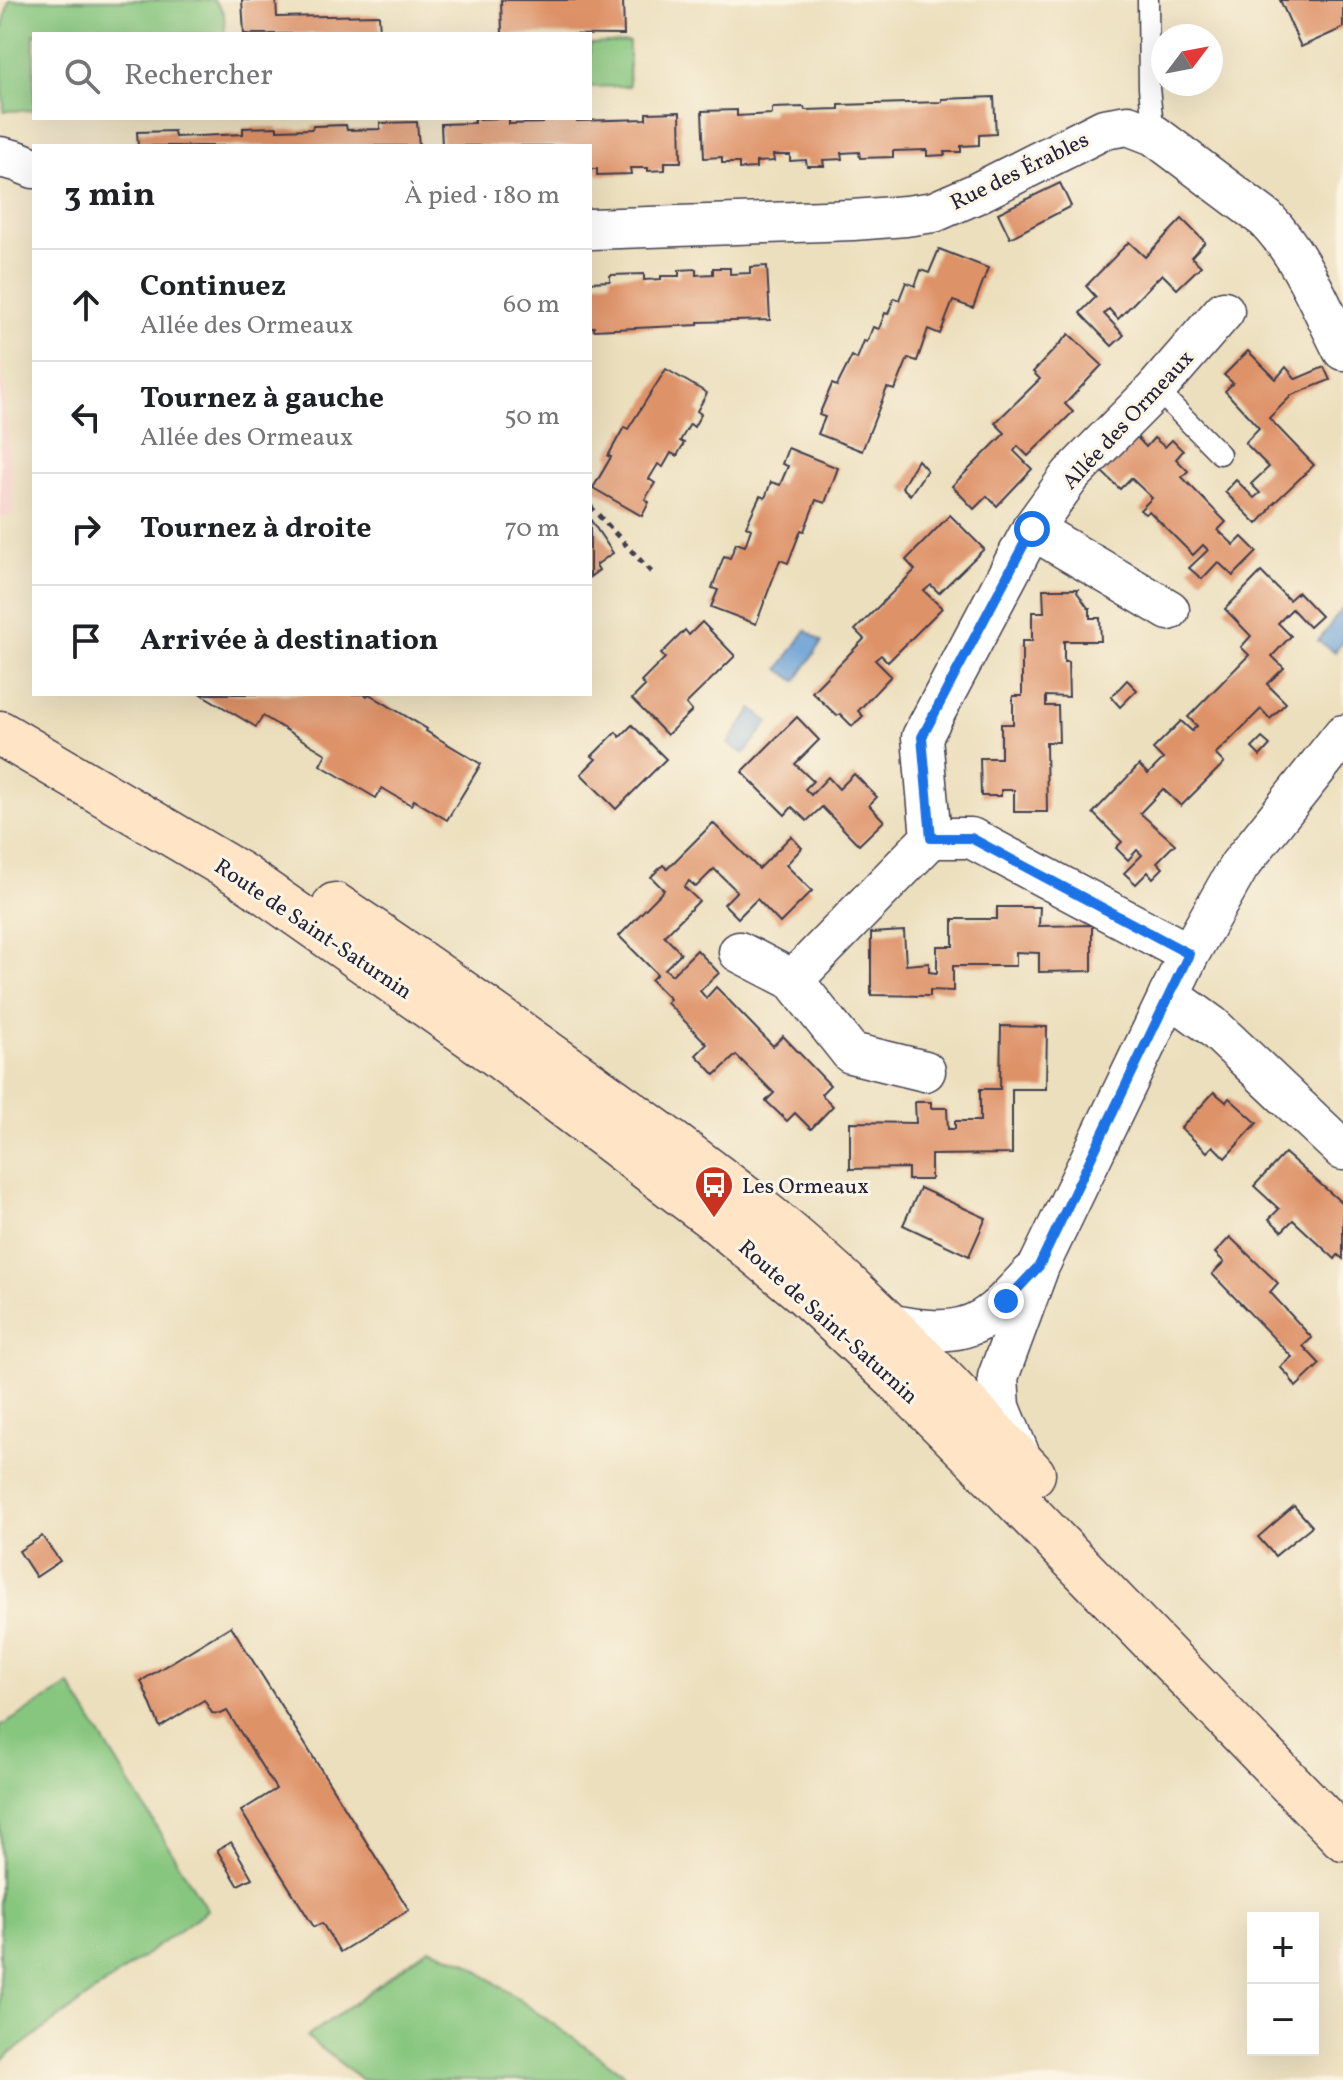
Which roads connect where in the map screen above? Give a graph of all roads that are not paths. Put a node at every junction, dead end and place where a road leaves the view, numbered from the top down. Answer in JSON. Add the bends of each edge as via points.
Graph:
{"nodes":[{"id":1,"x":1148,"y":0,"type":"edge"},
{"id":2,"x":1154,"y":135,"type":"junction"},
{"id":3,"x":0,"y":157,"type":"edge"},
{"id":4,"x":32,"y":167,"type":"edge"},
{"id":5,"x":592,"y":229,"type":"edge"},
{"id":6,"x":1224,"y":311,"type":"dead end"},
{"id":7,"x":1343,"y":350,"type":"edge"},
{"id":8,"x":1156,"y":389,"type":"junction"},
{"id":9,"x":1220,"y":454,"type":"dead end"},
{"id":10,"x":1032,"y":529,"type":"junction"},
{"id":11,"x":1169,"y":610,"type":"dead end"},
{"id":12,"x":0,"y":700,"type":"edge"},
{"id":13,"x":0,"y":733,"type":"edge"},
{"id":14,"x":1343,"y":735,"type":"edge"},
{"id":15,"x":931,"y":838,"type":"junction"},
{"id":16,"x":739,"y":952,"type":"dead end"},
{"id":17,"x":1189,"y":954,"type":"junction"},
{"id":18,"x":793,"y":980,"type":"junction"},
{"id":19,"x":1169,"y":995,"type":"junction"},
{"id":20,"x":925,"y":1071,"type":"dead end"},
{"id":21,"x":1343,"y":1150,"type":"edge"},
{"id":22,"x":1039,"y":1266,"type":"junction"},
{"id":23,"x":886,"y":1323,"type":"junction"},
{"id":24,"x":1025,"y":1466,"type":"junction"},
{"id":25,"x":1343,"y":1801,"type":"edge"},
{"id":26,"x":1343,"y":1838,"type":"edge"}],
"edges":[{"from":1,"to":2,"type":"lane"},
{"from":2,"to":5,"type":"street","name":"Rue des Érables","via":[[1128,125],[1104,129],[934,212]]},
{"from":2,"to":7,"type":"street","name":"Rue des Érables","via":[[1280,233]]},
{"from":3,"to":4,"type":"street"},
{"from":6,"to":8,"type":"street","name":"Allée des Ormeaux"},
{"from":8,"to":9,"type":"lane"},
{"from":8,"to":10,"type":"street","name":"Allée des Ormeaux","via":[[1071,475]]},
{"from":10,"to":11,"type":"street"},
{"from":10,"to":15,"type":"street","name":"Allée des Ormeaux","via":[[922,737]]},
{"from":12,"to":23,"type":"main road","name":"Route de Saint-Saturnin","via":[[300,881],[618,1102],[769,1217]]},
{"from":13,"to":26,"type":"main road","name":"Route de Saint-Saturnin","via":[[254,884],[496,1054],[759,1256],[874,1357]]},
{"from":14,"to":17,"type":"street","via":[[1239,866]]},
{"from":15,"to":17,"type":"street","via":[[971,838]]},
{"from":15,"to":18,"type":"street"},
{"from":16,"to":18,"type":"street"},
{"from":17,"to":19,"type":"street"},
{"from":18,"to":20,"type":"street","via":[[851,1053]]},
{"from":19,"to":21,"type":"street","via":[[1212,1026]]},
{"from":19,"to":22,"type":"street"},
{"from":22,"to":23,"type":"street","via":[[1006,1301],[965,1328],[943,1331]]},
{"from":22,"to":24,"type":"street","via":[[998,1377],[1000,1407]]},
{"from":23,"to":24,"type":"main road","name":"Route de Saint-Saturnin"},
{"from":24,"to":25,"type":"main road","name":"Route de Saint-Saturnin"}]}
